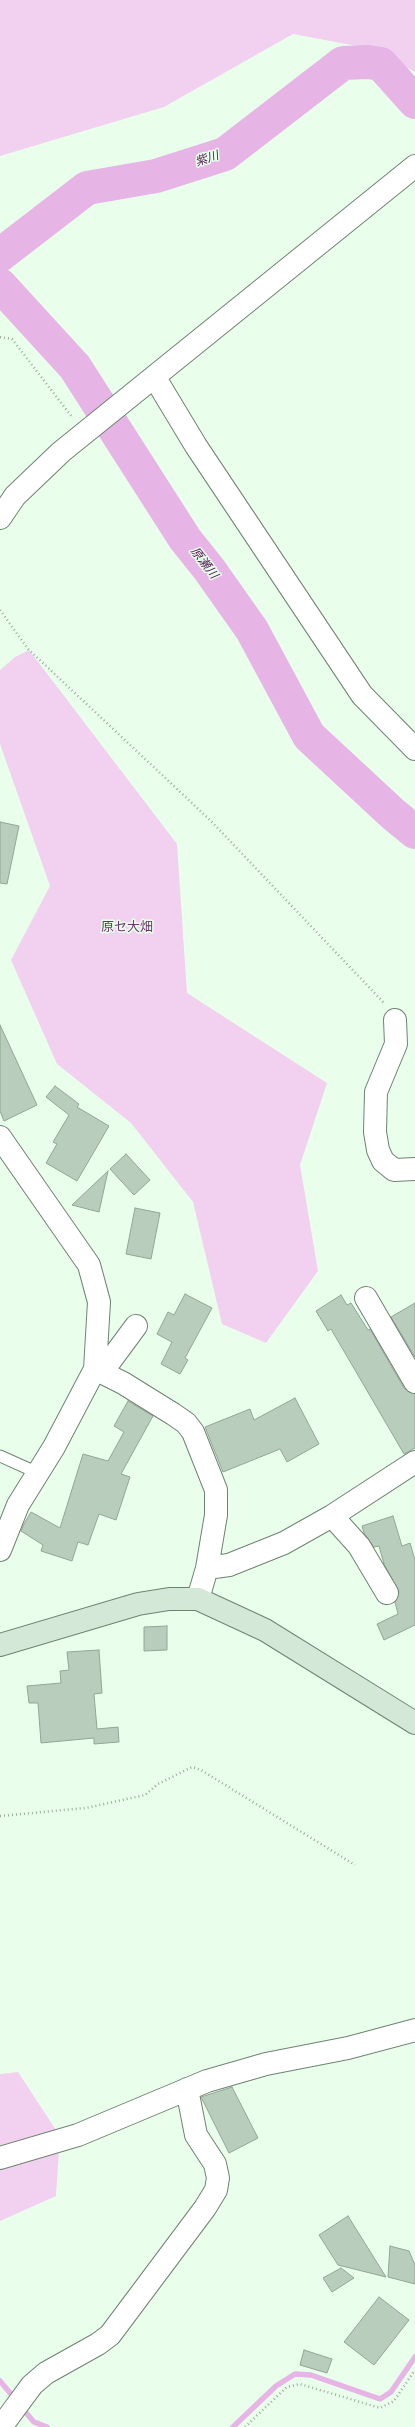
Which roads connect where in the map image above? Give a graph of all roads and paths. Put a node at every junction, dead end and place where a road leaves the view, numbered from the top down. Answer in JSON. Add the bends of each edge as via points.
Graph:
{"nodes":[{"id":1,"x":415,"y":166,"type":"edge"},
{"id":2,"x":0,"y":337,"type":"edge"},
{"id":3,"x":152,"y":380,"type":"junction"},
{"id":4,"x":82,"y":436,"type":"junction"},
{"id":5,"x":0,"y":518,"type":"edge"},
{"id":6,"x":0,"y":610,"type":"edge"},
{"id":7,"x":415,"y":749,"type":"edge"},
{"id":8,"x":394,"y":1020,"type":"joint"},
{"id":9,"x":0,"y":1137,"type":"edge"},
{"id":10,"x":415,"y":1169,"type":"edge"},
{"id":11,"x":366,"y":1298,"type":"dead end"},
{"id":12,"x":136,"y":1326,"type":"dead end"},
{"id":13,"x":98,"y":1370,"type":"junction"},
{"id":14,"x":415,"y":1382,"type":"edge"},
{"id":15,"x":0,"y":1456,"type":"edge"},
{"id":16,"x":415,"y":1462,"type":"edge"},
{"id":17,"x":38,"y":1473,"type":"junction"},
{"id":18,"x":332,"y":1516,"type":"junction"},
{"id":19,"x":0,"y":1550,"type":"edge"},
{"id":20,"x":207,"y":1568,"type":"junction"},
{"id":21,"x":386,"y":1593,"type":"dead end"},
{"id":22,"x":198,"y":1599,"type":"junction"},
{"id":23,"x":0,"y":1645,"type":"edge"},
{"id":24,"x":415,"y":1723,"type":"edge"},
{"id":25,"x":0,"y":1816,"type":"edge"},
{"id":26,"x":355,"y":1865,"type":"dead end"},
{"id":27,"x":415,"y":2030,"type":"edge"},
{"id":28,"x":186,"y":2089,"type":"junction"},
{"id":29,"x":0,"y":2158,"type":"edge"},
{"id":30,"x":415,"y":2370,"type":"edge"},
{"id":31,"x":1,"y":2427,"type":"edge"},
{"id":32,"x":246,"y":2427,"type":"edge"}],
"edges":[{"from":1,"to":3,"type":"street"},
{"from":2,"to":4,"type":"path","via":[[12,339],[78,425]]},
{"from":3,"to":4,"type":"street"},
{"from":3,"to":7,"type":"street","via":[[353,683]]},
{"from":4,"to":5,"type":"street","via":[[15,496]]},
{"from":6,"to":8,"type":"path","via":[[28,649],[210,820],[368,986],[388,1008]]},
{"from":8,"to":10,"type":"street","via":[[396,1044],[376,1092],[375,1132],[383,1161],[394,1170]]},
{"from":9,"to":13,"type":"street","via":[[89,1265],[99,1302]]},
{"from":11,"to":14,"type":"street"},
{"from":12,"to":13,"type":"street"},
{"from":13,"to":17,"type":"street"},
{"from":13,"to":20,"type":"street","via":[[186,1423],[193,1432],[216,1490],[216,1515]]},
{"from":15,"to":17,"type":"lane"},
{"from":16,"to":18,"type":"street"},
{"from":17,"to":19,"type":"street","via":[[18,1505]]},
{"from":18,"to":20,"type":"street","via":[[284,1544],[229,1565]]},
{"from":18,"to":21,"type":"street","via":[[359,1546]]},
{"from":20,"to":22,"type":"street"},
{"from":22,"to":23,"type":"street","via":[[169,1599],[138,1604]]},
{"from":22,"to":24,"type":"street","via":[[265,1630]]},
{"from":25,"to":26,"type":"path","via":[[86,1808],[145,1795],[158,1784],[192,1767],[201,1770]]},
{"from":27,"to":28,"type":"street","via":[[348,2048],[266,2064]]},
{"from":28,"to":29,"type":"street","via":[[78,2135]]},
{"from":28,"to":31,"type":"street","via":[[196,2135],[215,2164],[218,2178],[216,2190],[110,2335],[46,2373],[32,2385]]},
{"from":30,"to":32,"type":"path","via":[[394,2401],[380,2408],[300,2384],[287,2387]]}]}
